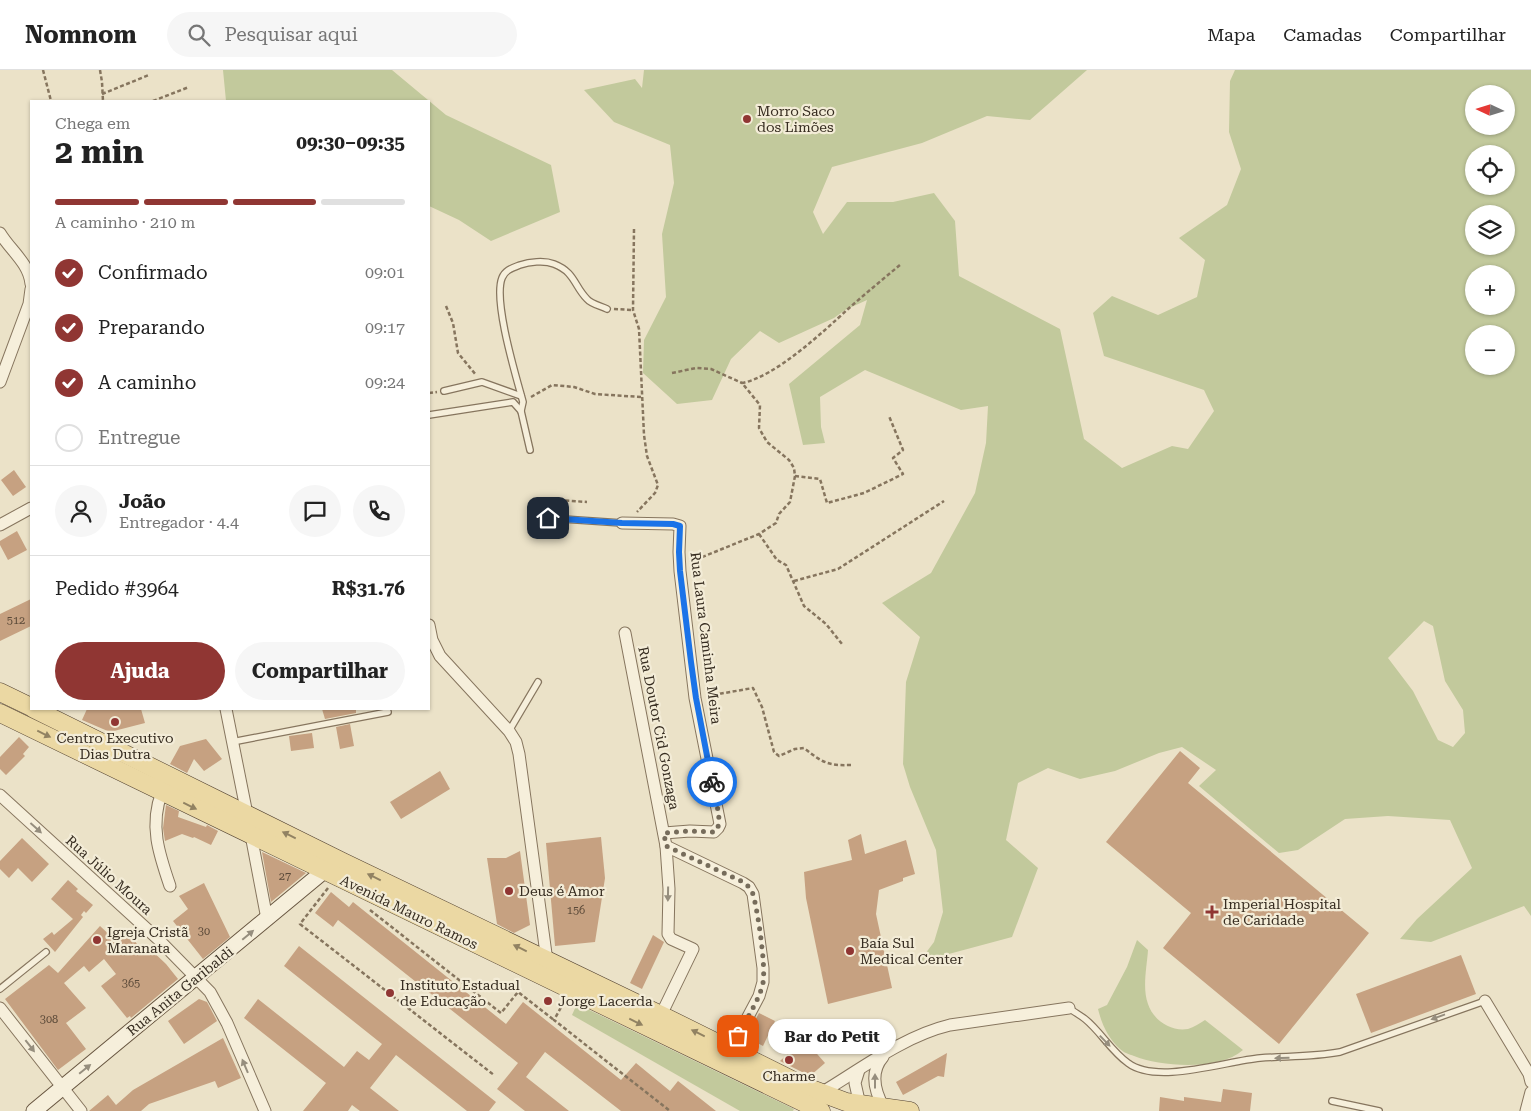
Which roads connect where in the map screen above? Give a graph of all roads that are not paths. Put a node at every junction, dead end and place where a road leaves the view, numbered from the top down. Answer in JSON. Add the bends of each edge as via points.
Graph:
{"nodes":[{"id":1,"x":0,"y":233,"type":"edge"},
{"id":2,"x":30,"y":275,"type":"edge"},
{"id":3,"x":30,"y":304,"type":"edge"},
{"id":4,"x":608,"y":309,"type":"road end"},
{"id":5,"x":0,"y":382,"type":"edge"},
{"id":6,"x":444,"y":391,"type":"dead end"},
{"id":7,"x":522,"y":399,"type":"junction"},
{"id":8,"x":521,"y":411,"type":"junction"},
{"id":9,"x":430,"y":415,"type":"edge"},
{"id":10,"x":530,"y":450,"type":"dead end"},
{"id":11,"x":30,"y":509,"type":"edge"},
{"id":12,"x":548,"y":518,"type":"road end"},
{"id":13,"x":622,"y":523,"type":"joint"},
{"id":14,"x":0,"y":525,"type":"edge"},
{"id":15,"x":430,"y":629,"type":"edge"},
{"id":16,"x":625,"y":633,"type":"dead end"},
{"id":17,"x":538,"y":682,"type":"dead end"},
{"id":18,"x":0,"y":692,"type":"edge"},
{"id":19,"x":30,"y":707,"type":"edge"},
{"id":20,"x":37,"y":710,"type":"edge"},
{"id":21,"x":226,"y":710,"type":"edge"},
{"id":22,"x":387,"y":710,"type":"edge"},
{"id":23,"x":0,"y":713,"type":"edge"},
{"id":24,"x":509,"y":731,"type":"junction"},
{"id":25,"x":232,"y":742,"type":"junction"},
{"id":26,"x":162,"y":792,"type":"junction"},
{"id":27,"x":0,"y":796,"type":"edge"},
{"id":28,"x":247,"y":814,"type":"junction"},
{"id":29,"x":664,"y":833,"type":"junction"},
{"id":30,"x":251,"y":835,"type":"junction"},
{"id":31,"x":666,"y":846,"type":"junction"},
{"id":32,"x":328,"y":864,"type":"junction"},
{"id":33,"x":170,"y":886,"type":"dead end"},
{"id":34,"x":267,"y":919,"type":"junction"},
{"id":35,"x":46,"y":952,"type":"dead end"},
{"id":36,"x":547,"y":961,"type":"junction"},
{"id":37,"x":197,"y":978,"type":"junction"},
{"id":38,"x":0,"y":989,"type":"edge"},
{"id":39,"x":1484,"y":1002,"type":"joint"},
{"id":40,"x":0,"y":1008,"type":"edge"},
{"id":41,"x":1069,"y":1008,"type":"joint"},
{"id":42,"x":661,"y":1015,"type":"junction"},
{"id":43,"x":731,"y":1049,"type":"junction"},
{"id":44,"x":886,"y":1054,"type":"junction"},
{"id":45,"x":859,"y":1070,"type":"junction"},
{"id":46,"x":1531,"y":1082,"type":"edge"},
{"id":47,"x":63,"y":1087,"type":"junction"},
{"id":48,"x":1531,"y":1092,"type":"edge"},
{"id":49,"x":1332,"y":1101,"type":"dead end"},
{"id":50,"x":819,"y":1106,"type":"edge"},
{"id":51,"x":861,"y":1108,"type":"edge"},
{"id":52,"x":884,"y":1108,"type":"junction"},
{"id":53,"x":34,"y":1111,"type":"edge"},
{"id":54,"x":81,"y":1111,"type":"edge"},
{"id":55,"x":265,"y":1111,"type":"edge"},
{"id":56,"x":910,"y":1111,"type":"edge"},
{"id":57,"x":1379,"y":1111,"type":"edge"},
{"id":58,"x":1526,"y":1111,"type":"edge"}],
"edges":[{"from":1,"to":2,"type":"street"},
{"from":3,"to":5,"type":"street"},
{"from":4,"to":7,"type":"lane","via":[[587,300],[572,275],[553,264],[525,263],[502,276],[500,305]]},
{"from":6,"to":7,"type":"lane","via":[[482,382]]},
{"from":7,"to":8,"type":"lane"},
{"from":8,"to":9,"type":"lane","via":[[513,402]]},
{"from":8,"to":10,"type":"lane"},
{"from":11,"to":14,"type":"street"},
{"from":12,"to":13,"type":"lane"},
{"from":13,"to":29,"type":"street","name":"Rua Laura Caminha Meira","via":[[680,526],[679,552],[696,698],[720,824],[714,832]]},
{"from":15,"to":24,"type":"street","via":[[440,656]]},
{"from":16,"to":29,"type":"street","name":"Rua Doutor Cid Gonzaga"},
{"from":17,"to":24,"type":"lane"},
{"from":18,"to":19,"type":"main road","name":"Avenida Mauro Ramos"},
{"from":20,"to":28,"type":"main road","name":"Avenida Mauro Ramos"},
{"from":21,"to":25,"type":"street"},
{"from":22,"to":25,"type":"lane"},
{"from":23,"to":26,"type":"main road","name":"Avenida Mauro Ramos","one_way":true},
{"from":24,"to":36,"type":"street","via":[[519,754]]},
{"from":25,"to":28,"type":"street"},
{"from":26,"to":30,"type":"main road","name":"Avenida Mauro Ramos","one_way":true},
{"from":26,"to":33,"type":"street","via":[[157,804],[155,831]]},
{"from":27,"to":37,"type":"street","name":"Rua Júlio Moura","one_way":true},
{"from":32,"to":28,"type":"main road","name":"Avenida Mauro Ramos","one_way":true},
{"from":29,"to":31,"type":"street","name":"Rua Doutor Cid Gonzaga"},
{"from":30,"to":32,"type":"main road","name":"Avenida Mauro Ramos"},
{"from":30,"to":34,"type":"street"},
{"from":31,"to":42,"type":"street","name":"Rua Doutor Cid Gonzaga","one_way":true,"via":[[668,934],[673,940],[694,949]]},
{"from":31,"to":43,"type":"street","via":[[743,882],[753,894],[763,982]]},
{"from":32,"to":34,"type":"street","name":"Rua Anita Garibaldi"},
{"from":36,"to":32,"type":"main road","name":"Avenida Mauro Ramos","one_way":true},
{"from":32,"to":50,"type":"main road","name":"Avenida Mauro Ramos","one_way":true,"via":[[572,991]]},
{"from":37,"to":34,"type":"street","name":"Rua Anita Garibaldi","one_way":true},
{"from":35,"to":38,"type":"lane"},
{"from":36,"to":42,"type":"main road","name":"Avenida Mauro Ramos"},
{"from":47,"to":37,"type":"street","name":"Rua Anita Garibaldi","one_way":true},
{"from":55,"to":37,"type":"street","name":"Rua Júlio Moura","one_way":true,"via":[[227,1023],[210,992]]},
{"from":39,"to":41,"type":"lane","via":[[1340,1052],[1260,1058],[1190,1070],[1147,1070],[1128,1064],[1085,1019]]},
{"from":39,"to":46,"type":"street"},
{"from":40,"to":47,"type":"street","one_way":true},
{"from":41,"to":44,"type":"street","via":[[933,1029]]},
{"from":43,"to":42,"type":"main road","name":"Avenida Mauro Ramos","one_way":true},
{"from":43,"to":50,"type":"main road","name":"Avenida Mauro Ramos"},
{"from":44,"to":45,"type":"street"},
{"from":52,"to":44,"type":"street","one_way":true,"via":[[875,1089],[875,1074],[878,1063]]},
{"from":45,"to":50,"type":"street"},
{"from":45,"to":51,"type":"street","via":[[855,1083]]},
{"from":47,"to":53,"type":"street","name":"Rua Anita Garibaldi"},
{"from":47,"to":54,"type":"street"},
{"from":48,"to":58,"type":"street"},
{"from":49,"to":57,"type":"lane"},
{"from":50,"to":51,"type":"main road","via":[[846,1102]]},
{"from":51,"to":52,"type":"main road"},
{"from":52,"to":56,"type":"main road"}]}
